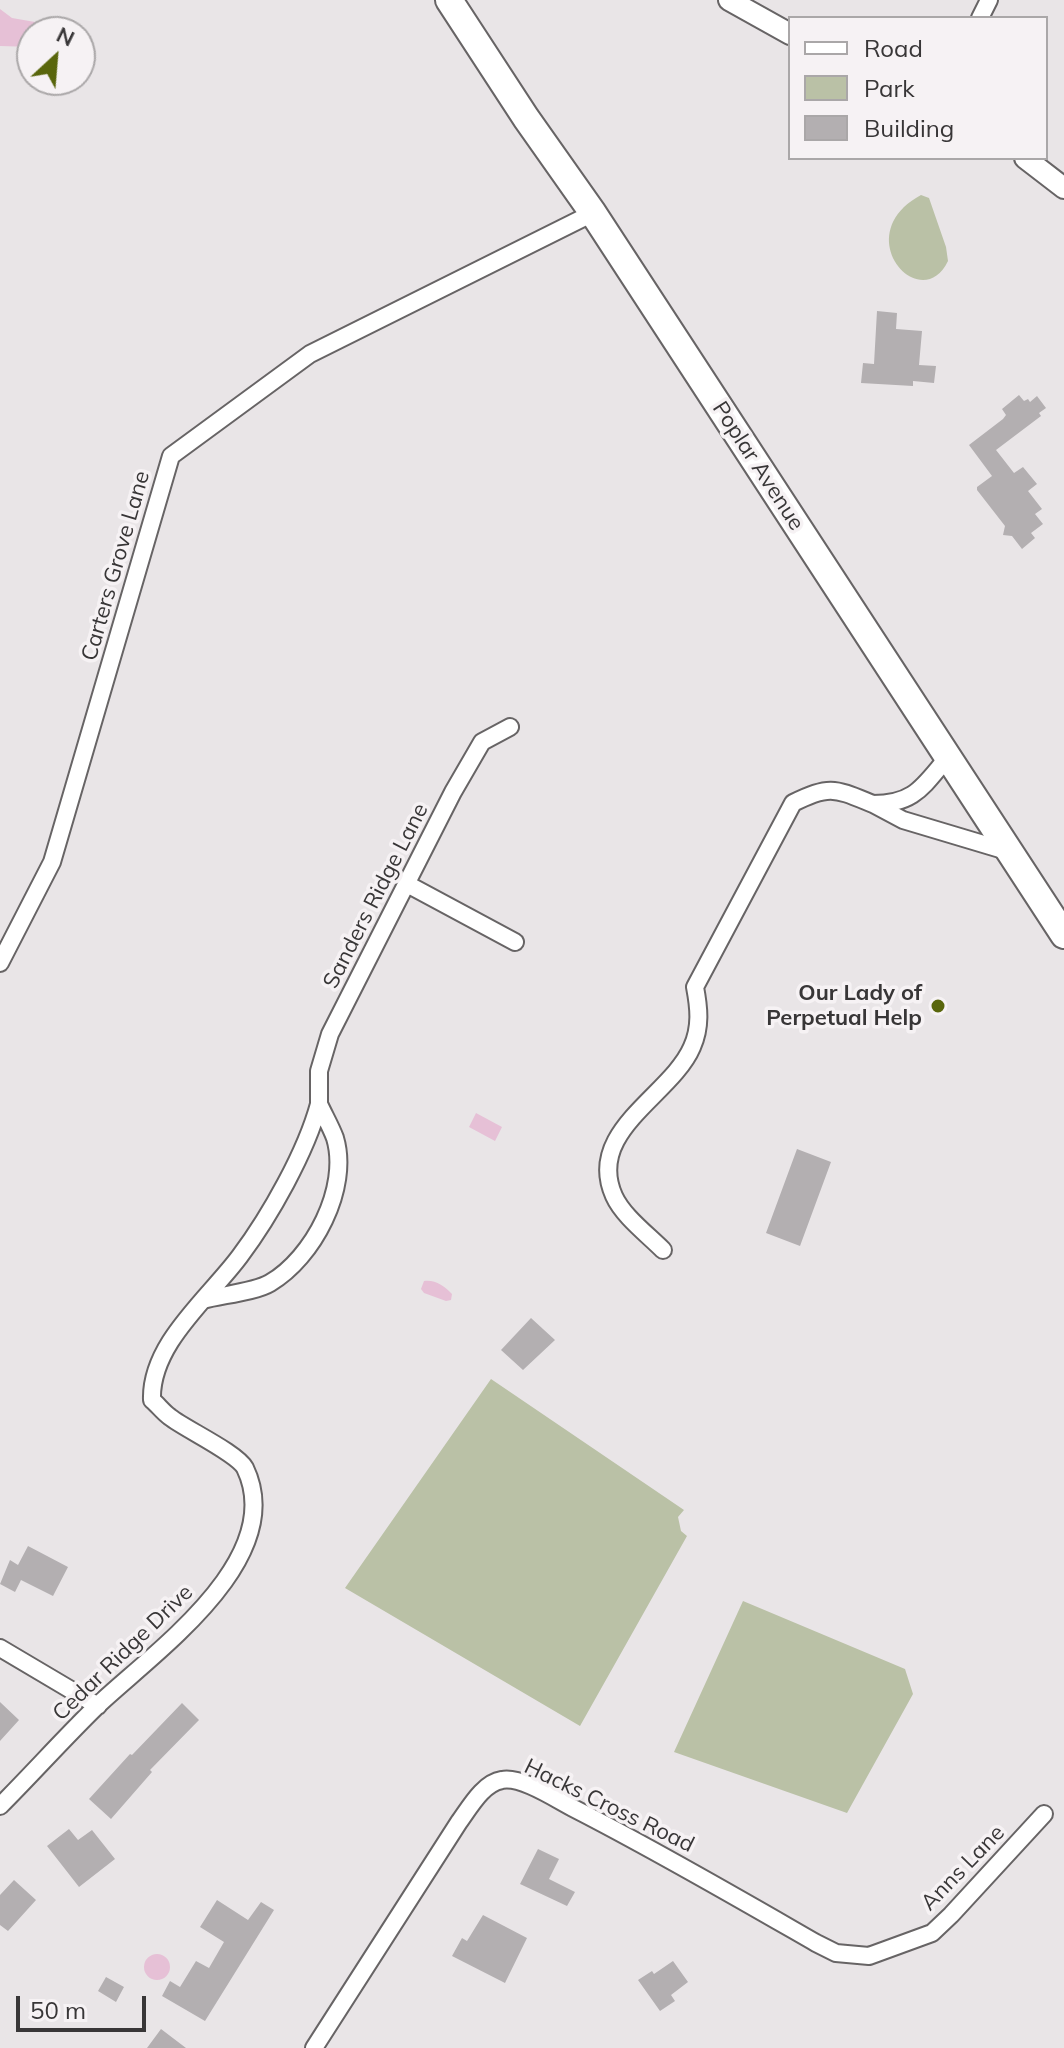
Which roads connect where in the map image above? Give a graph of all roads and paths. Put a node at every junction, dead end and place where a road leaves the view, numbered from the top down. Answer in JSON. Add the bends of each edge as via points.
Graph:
{"nodes":[{"id":1,"x":449,"y":0,"type":"edge"},
{"id":2,"x":729,"y":0,"type":"edge"},
{"id":3,"x":788,"y":33,"type":"edge"},
{"id":4,"x":1028,"y":160,"type":"edge"},
{"id":5,"x":1064,"y":188,"type":"edge"},
{"id":6,"x":593,"y":213,"type":"junction"},
{"id":7,"x":510,"y":727,"type":"dead end"},
{"id":8,"x":948,"y":757,"type":"junction"},
{"id":9,"x":873,"y":804,"type":"junction"},
{"id":10,"x":1010,"y":852,"type":"junction"},
{"id":11,"x":407,"y":884,"type":"junction"},
{"id":12,"x":1064,"y":935,"type":"edge"},
{"id":13,"x":515,"y":942,"type":"dead end"},
{"id":14,"x":0,"y":963,"type":"edge"},
{"id":15,"x":319,"y":1104,"type":"junction"},
{"id":16,"x":663,"y":1250,"type":"dead end"},
{"id":17,"x":203,"y":1300,"type":"junction"},
{"id":18,"x":177,"y":1331,"type":"joint"},
{"id":19,"x":0,"y":1648,"type":"edge"},
{"id":20,"x":98,"y":1706,"type":"junction"},
{"id":21,"x":0,"y":1806,"type":"edge"},
{"id":22,"x":1044,"y":1814,"type":"dead end"},
{"id":23,"x":816,"y":1943,"type":"joint"},
{"id":24,"x":314,"y":2048,"type":"edge"}],
"edges":[{"from":1,"to":6,"type":"main road","name":"Poplar Avenue"},
{"from":2,"to":3,"type":"street"},
{"from":4,"to":5,"type":"street"},
{"from":6,"to":8,"type":"main road","name":"Poplar Avenue"},
{"from":6,"to":14,"type":"street","name":"Carters Grove Lane","via":[[310,354],[171,456],[52,862]]},
{"from":7,"to":11,"type":"street","name":"Sanders Ridge Lane","via":[[482,742]]},
{"from":8,"to":9,"type":"street","via":[[908,798],[897,804]]},
{"from":8,"to":10,"type":"main road","name":"Poplar Avenue"},
{"from":9,"to":10,"type":"street","via":[[903,820]]},
{"from":9,"to":16,"type":"street","via":[[820,789],[793,803],[695,987],[699,1021],[688,1056],[613,1145],[609,1181],[614,1196]]},
{"from":10,"to":12,"type":"main road","name":"Poplar Avenue"},
{"from":11,"to":13,"type":"street"},
{"from":11,"to":15,"type":"street","name":"Sanders Ridge Lane","via":[[330,1034],[319,1071]]},
{"from":15,"to":17,"type":"street","name":"Sanders Ridge Lane","via":[[313,1127],[265,1220]]},
{"from":15,"to":17,"type":"street","name":"Sanders Ridge Lane","via":[[336,1140],[337,1181],[325,1220],[304,1254],[269,1284]]},
{"from":17,"to":18,"type":"street","name":"Sanders Ridge Lane"},
{"from":18,"to":20,"type":"street","name":"Cedar Ridge Drive","via":[[152,1382],[152,1400],[244,1465],[253,1494],[251,1525],[228,1577],[198,1615]]},
{"from":19,"to":20,"type":"street"},
{"from":20,"to":21,"type":"street","name":"Cedar Ridge Drive"},
{"from":22,"to":23,"type":"street","name":"Anns Lane","via":[[932,1933],[869,1956],[836,1953]]},
{"from":23,"to":24,"type":"street","name":"Hacks Cross Road","via":[[663,1854],[529,1786],[502,1780],[477,1797],[459,1822]]}]}
